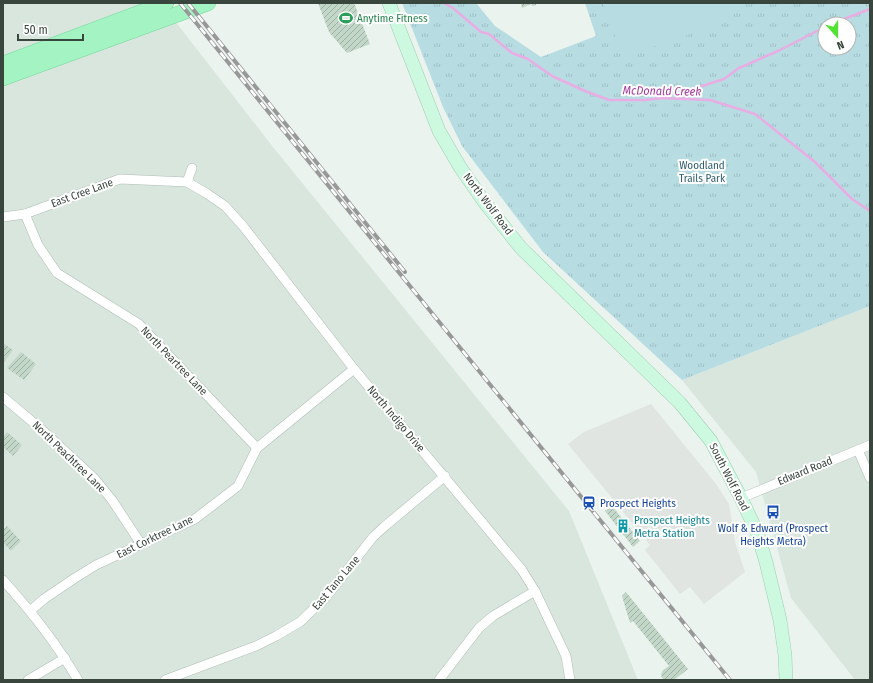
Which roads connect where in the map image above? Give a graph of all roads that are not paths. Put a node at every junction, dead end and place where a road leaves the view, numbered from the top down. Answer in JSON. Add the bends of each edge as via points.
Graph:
{"nodes":[{"id":1,"x":166,"y":3,"type":"edge"},
{"id":2,"x":208,"y":3,"type":"edge"},
{"id":3,"x":389,"y":3,"type":"edge"},
{"id":4,"x":3,"y":64,"type":"edge"},
{"id":5,"x":3,"y":78,"type":"edge"},
{"id":6,"x":192,"y":168,"type":"dead end"},
{"id":7,"x":187,"y":182,"type":"junction"},
{"id":8,"x":25,"y":214,"type":"junction"},
{"id":9,"x":3,"y":217,"type":"edge"},
{"id":10,"x":643,"y":367,"type":"joint"},
{"id":11,"x":354,"y":370,"type":"junction"},
{"id":12,"x":3,"y":397,"type":"edge"},
{"id":13,"x":870,"y":445,"type":"edge"},
{"id":14,"x":257,"y":448,"type":"junction"},
{"id":15,"x":858,"y":450,"type":"junction"},
{"id":16,"x":444,"y":476,"type":"junction"},
{"id":17,"x":870,"y":478,"type":"edge"},
{"id":18,"x":741,"y":498,"type":"junction"},
{"id":19,"x":141,"y":544,"type":"junction"},
{"id":20,"x":3,"y":580,"type":"edge"},
{"id":21,"x":535,"y":591,"type":"junction"},
{"id":22,"x":30,"y":611,"type":"junction"},
{"id":23,"x":65,"y":658,"type":"junction"},
{"id":24,"x":28,"y":680,"type":"edge"},
{"id":25,"x":78,"y":680,"type":"edge"},
{"id":26,"x":165,"y":680,"type":"edge"},
{"id":27,"x":439,"y":680,"type":"edge"},
{"id":28,"x":570,"y":680,"type":"edge"},
{"id":29,"x":786,"y":680,"type":"edge"}],
"edges":[{"from":1,"to":4,"type":"main road"},
{"from":2,"to":5,"type":"main road"},
{"from":3,"to":10,"type":"main road","name":"North Wolf Road","via":[[439,131],[485,203],[520,248]]},
{"from":6,"to":7,"type":"street"},
{"from":7,"to":8,"type":"street","name":"East Cree Lane","via":[[120,179]]},
{"from":7,"to":11,"type":"street","name":"North Indigo Drive","via":[[225,206],[243,226]]},
{"from":8,"to":9,"type":"street","name":"East Cree Lane"},
{"from":8,"to":14,"type":"street","name":"North Peartree Lane","via":[[38,245],[57,273],[139,324]]},
{"from":10,"to":18,"type":"main road","name":"South Wolf Road","via":[[680,403],[712,441]]},
{"from":11,"to":14,"type":"street","name":"East Corktree Lane"},
{"from":11,"to":16,"type":"street","name":"North Indigo Drive"},
{"from":12,"to":19,"type":"street","name":"North Peachtree Lane","via":[[94,478]]},
{"from":13,"to":15,"type":"street","name":"Edward Road"},
{"from":14,"to":19,"type":"street","name":"East Corktree Lane","via":[[238,486],[194,519]]},
{"from":15,"to":17,"type":"street"},
{"from":15,"to":18,"type":"street","name":"Edward Road"},
{"from":16,"to":21,"type":"street","name":"North Indigo Drive","via":[[522,570]]},
{"from":16,"to":26,"type":"street","name":"East Tano Lane","via":[[373,538],[326,596],[300,622],[256,646]]},
{"from":18,"to":29,"type":"main road","name":"South Wolf Road","via":[[766,562],[780,620]]},
{"from":19,"to":22,"type":"street","name":"East Corktree Lane","via":[[74,578]]},
{"from":20,"to":22,"type":"street"},
{"from":21,"to":27,"type":"street","via":[[493,616],[479,628]]},
{"from":21,"to":28,"type":"street","name":"North Indigo Drive","via":[[566,656]]},
{"from":22,"to":23,"type":"street"},
{"from":23,"to":24,"type":"street"},
{"from":23,"to":25,"type":"street"}]}
